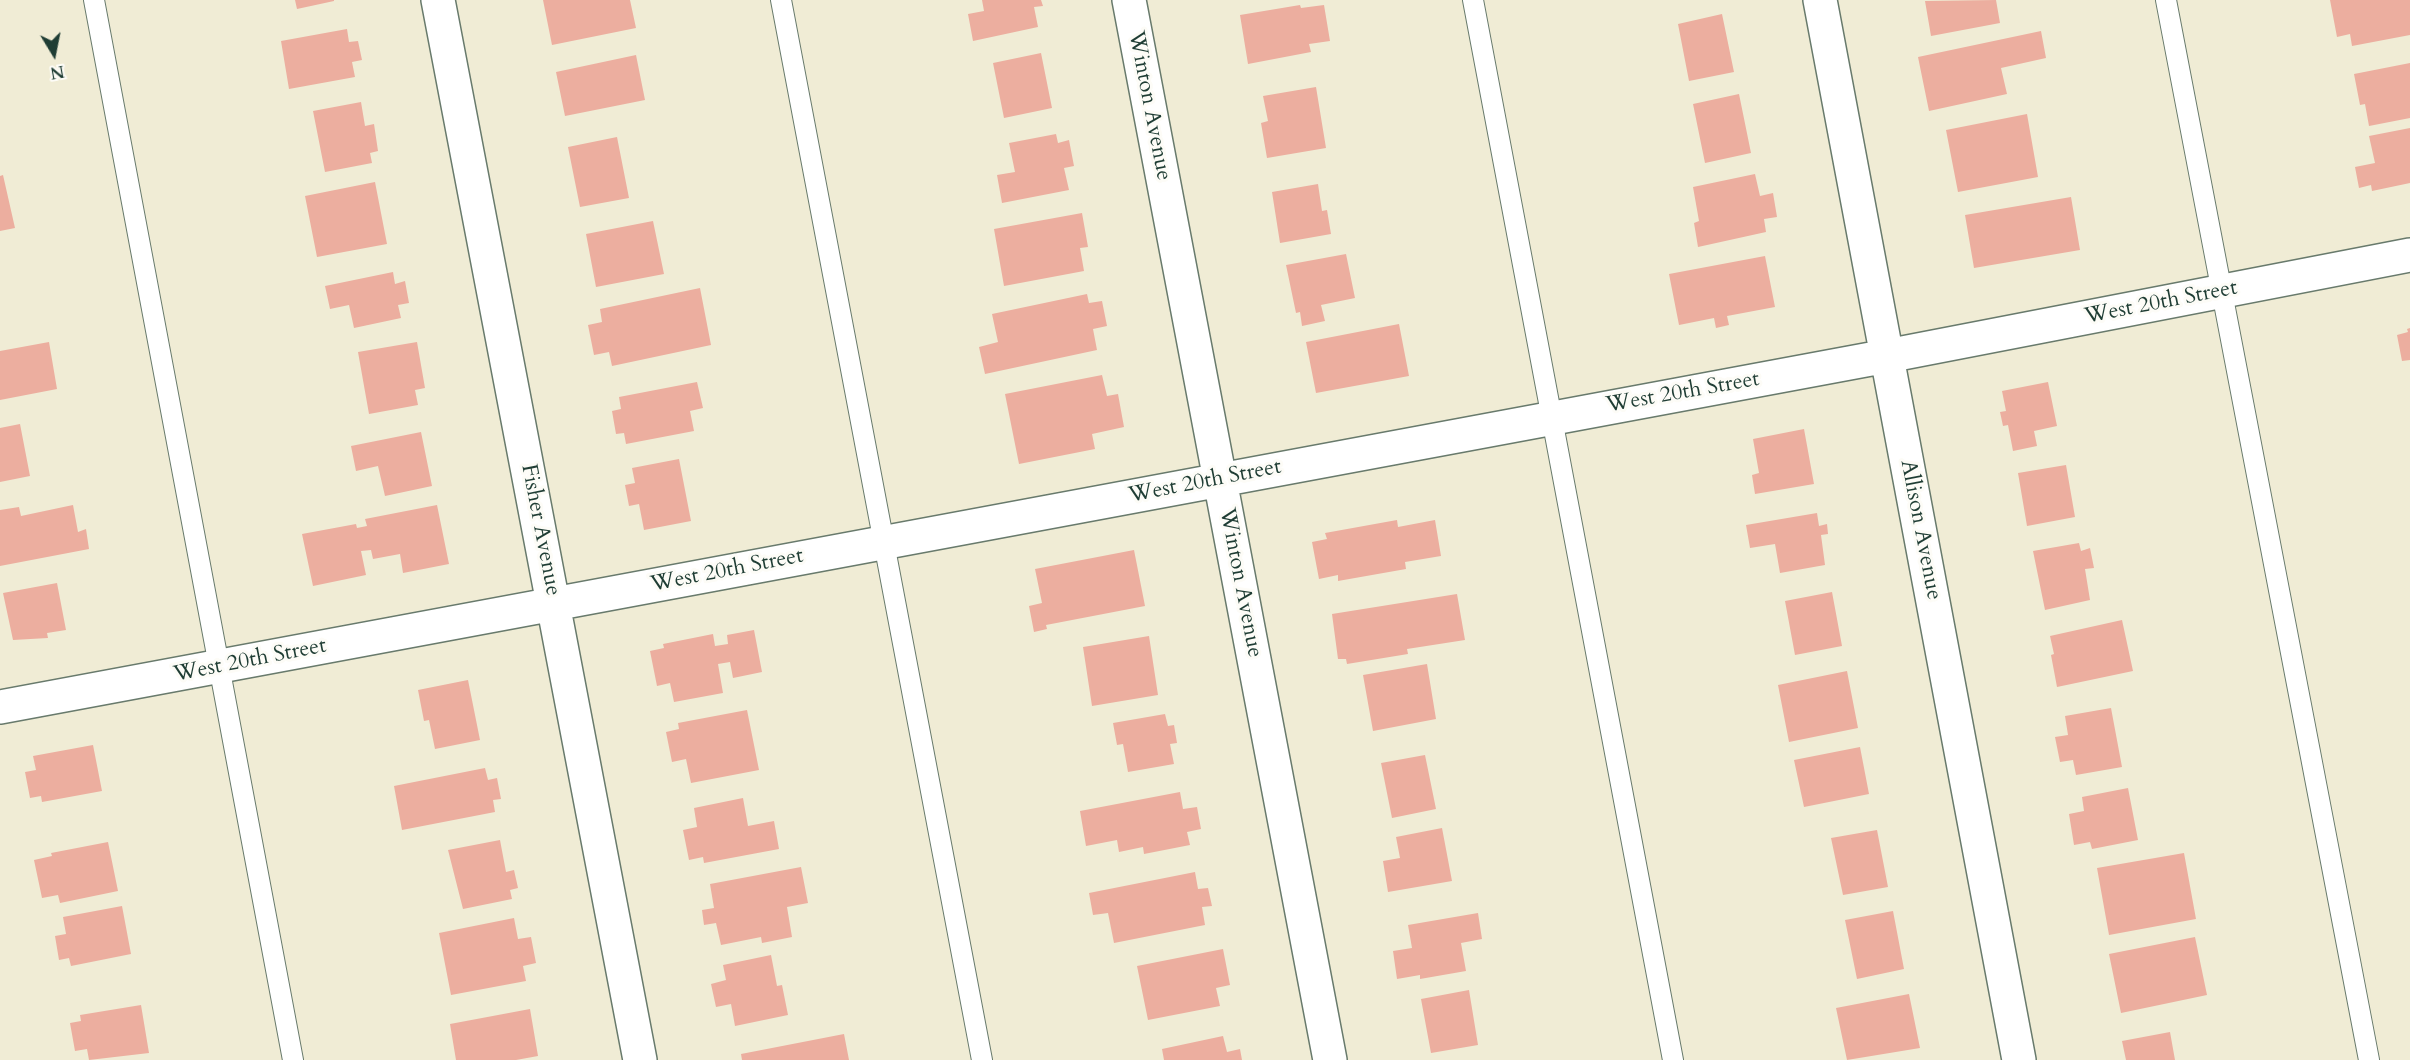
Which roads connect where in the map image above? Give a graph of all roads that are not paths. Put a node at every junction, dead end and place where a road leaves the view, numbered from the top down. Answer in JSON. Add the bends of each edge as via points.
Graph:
{"nodes":[{"id":1,"x":94,"y":0,"type":"edge"},
{"id":2,"x":438,"y":0,"type":"edge"},
{"id":3,"x":781,"y":0,"type":"edge"},
{"id":4,"x":1129,"y":0,"type":"edge"},
{"id":5,"x":1473,"y":0,"type":"edge"},
{"id":6,"x":1820,"y":0,"type":"edge"},
{"id":7,"x":2166,"y":0,"type":"edge"},
{"id":8,"x":2410,"y":255,"type":"edge"},
{"id":9,"x":2223,"y":291,"type":"junction"},
{"id":10,"x":1887,"y":356,"type":"junction"},
{"id":11,"x":1551,"y":417,"type":"junction"},
{"id":12,"x":1221,"y":479,"type":"junction"},
{"id":13,"x":884,"y":542,"type":"junction"},
{"id":14,"x":555,"y":604,"type":"junction"},
{"id":15,"x":217,"y":667,"type":"junction"},
{"id":16,"x":0,"y":707,"type":"edge"},
{"id":17,"x":293,"y":1060,"type":"edge"},
{"id":18,"x":640,"y":1060,"type":"edge"},
{"id":19,"x":982,"y":1060,"type":"edge"},
{"id":20,"x":1330,"y":1060,"type":"edge"},
{"id":21,"x":1673,"y":1060,"type":"edge"},
{"id":22,"x":2019,"y":1060,"type":"edge"},
{"id":23,"x":2370,"y":1060,"type":"edge"}],
"edges":[{"from":1,"to":15,"type":"lane"},
{"from":2,"to":14,"type":"street","name":"Fisher Avenue"},
{"from":3,"to":13,"type":"lane"},
{"from":4,"to":12,"type":"street","name":"Winton Avenue"},
{"from":5,"to":11,"type":"lane"},
{"from":6,"to":10,"type":"street","name":"Allison Avenue"},
{"from":7,"to":9,"type":"lane"},
{"from":8,"to":9,"type":"street","name":"West 20th Street"},
{"from":9,"to":10,"type":"street","name":"West 20th Street"},
{"from":9,"to":23,"type":"lane"},
{"from":10,"to":11,"type":"street","name":"West 20th Street"},
{"from":10,"to":22,"type":"street","name":"Allison Avenue"},
{"from":11,"to":12,"type":"street","name":"West 20th Street"},
{"from":11,"to":21,"type":"lane"},
{"from":12,"to":13,"type":"street","name":"West 20th Street"},
{"from":12,"to":20,"type":"street","name":"Winton Avenue"},
{"from":13,"to":14,"type":"street","name":"West 20th Street"},
{"from":13,"to":19,"type":"lane"},
{"from":14,"to":15,"type":"street","name":"West 20th Street"},
{"from":14,"to":18,"type":"street","name":"Fisher Avenue"},
{"from":15,"to":16,"type":"street","name":"West 20th Street"},
{"from":15,"to":17,"type":"lane"}]}
